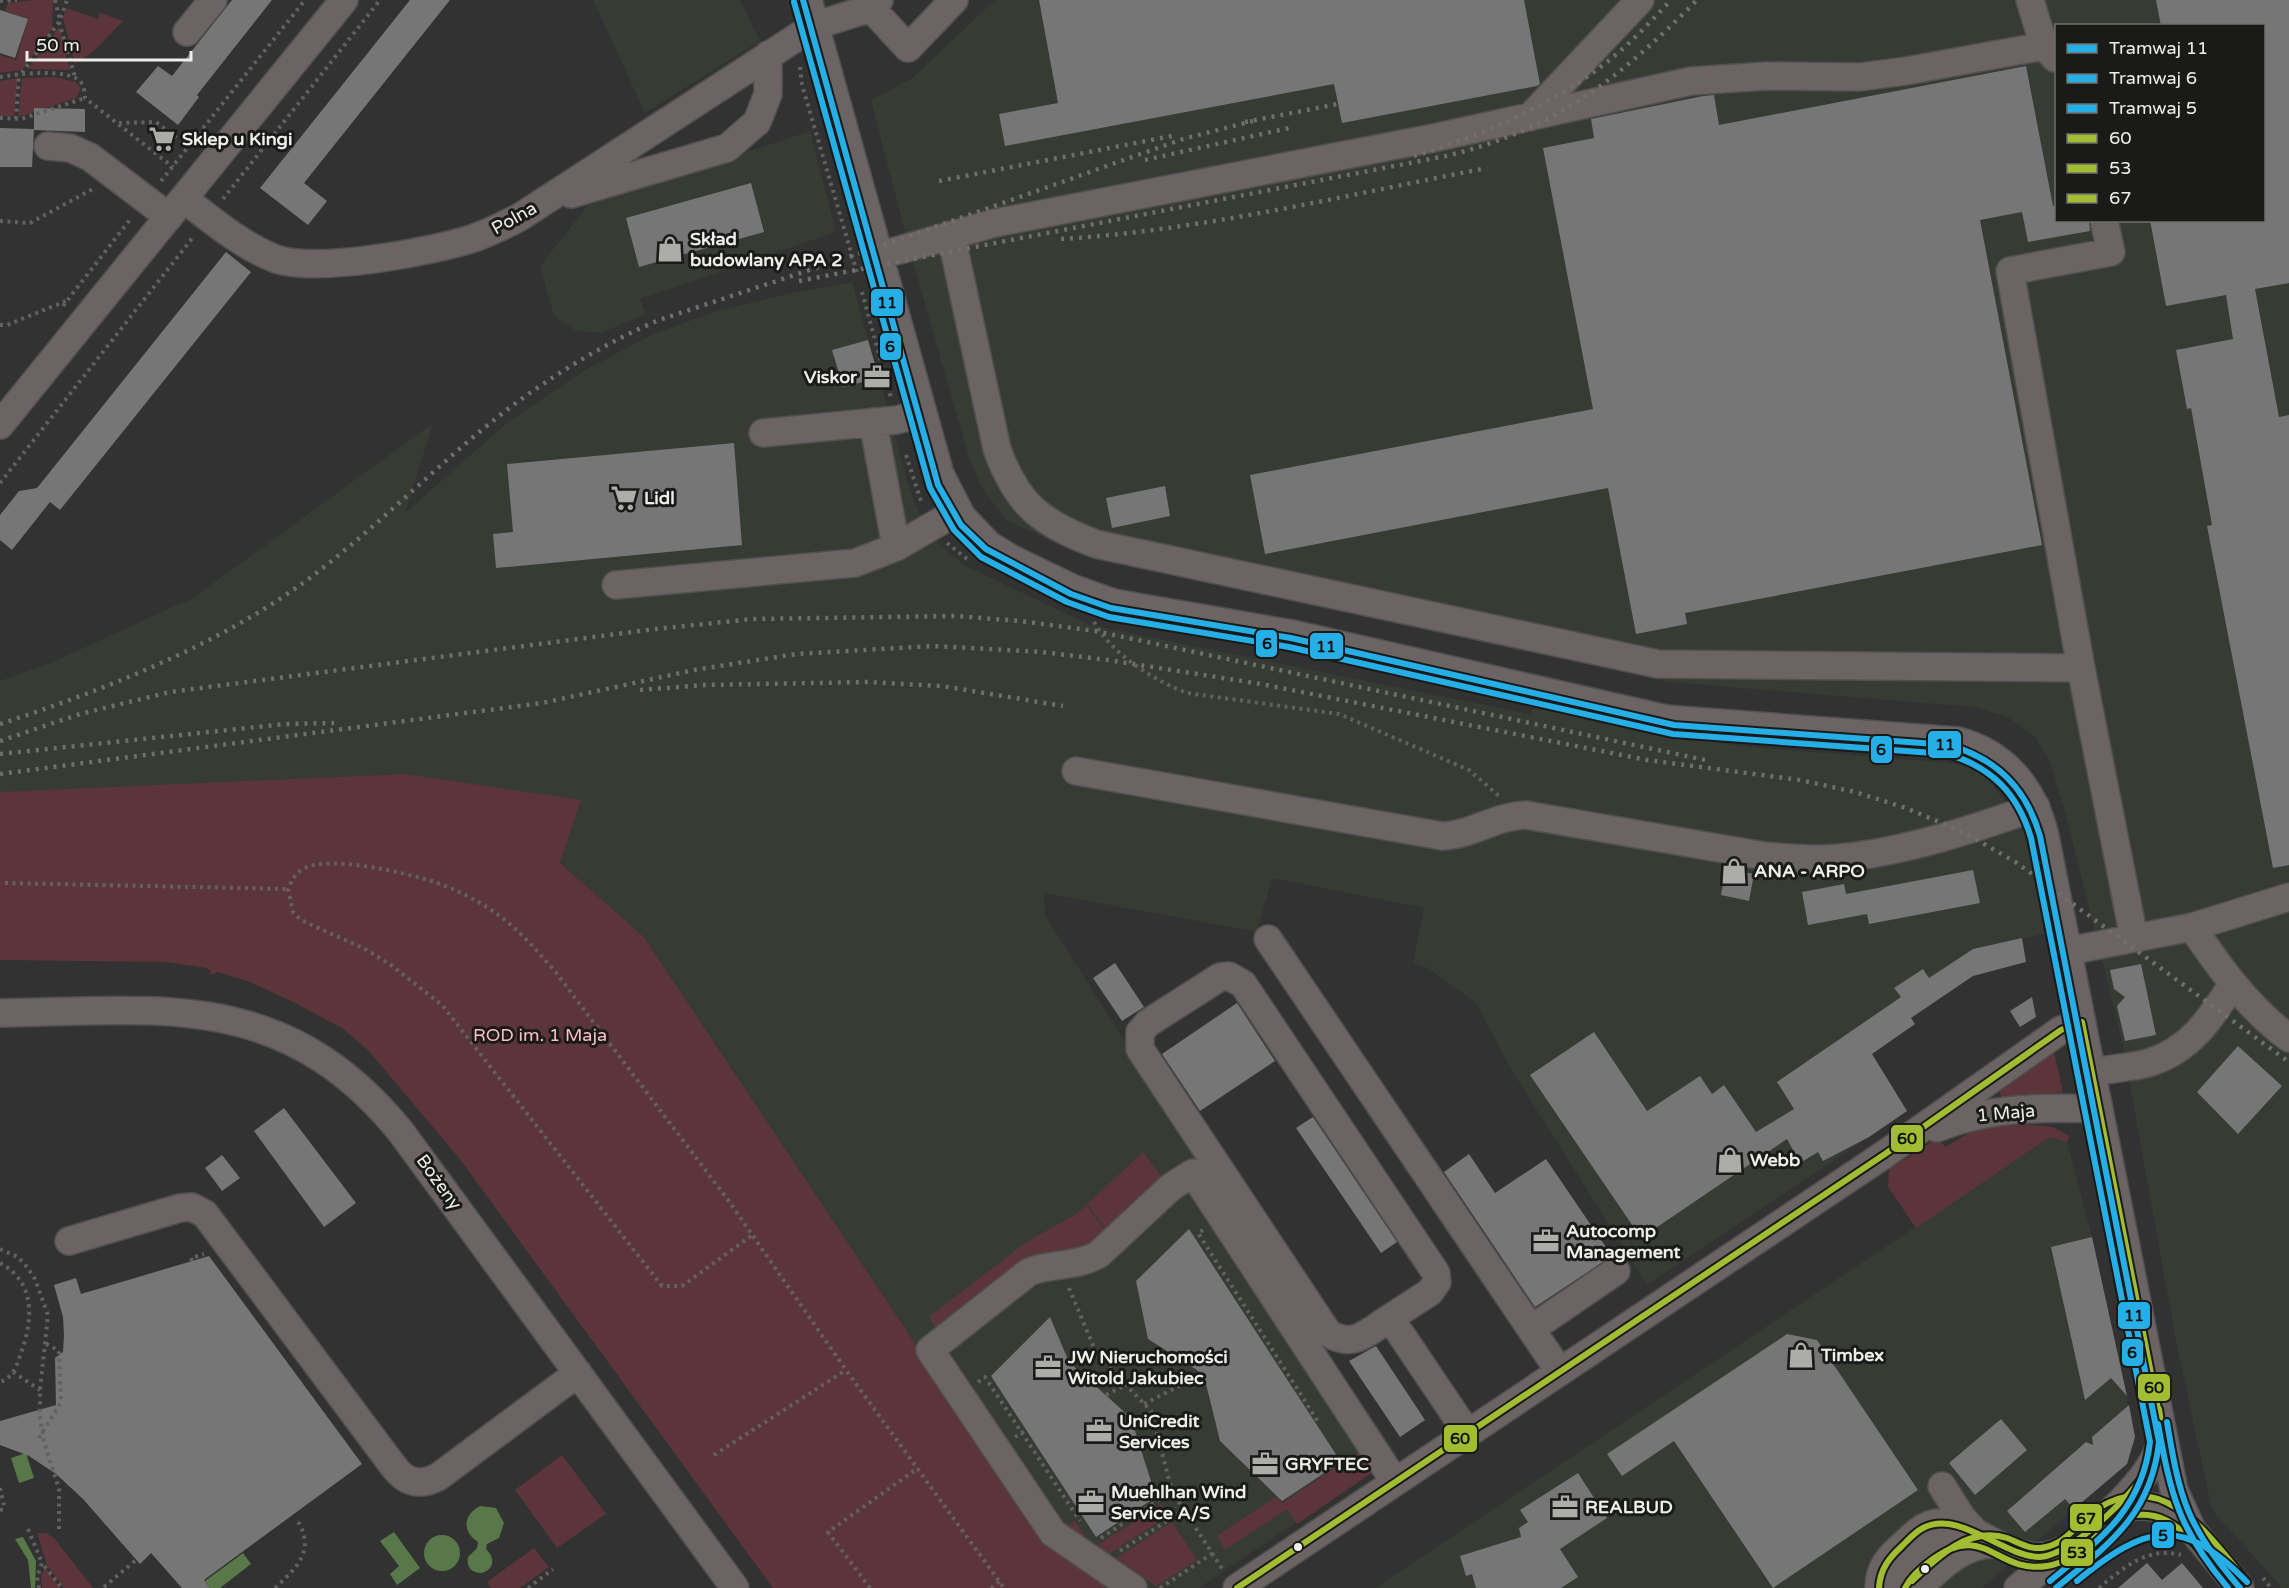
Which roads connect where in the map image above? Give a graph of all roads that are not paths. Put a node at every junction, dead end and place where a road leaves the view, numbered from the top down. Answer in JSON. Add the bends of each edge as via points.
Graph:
{"nodes":[{"id":1,"x":213,"y":0,"type":"edge"},
{"id":2,"x":345,"y":0,"type":"edge"},
{"id":3,"x":954,"y":0,"type":"edge"},
{"id":4,"x":1640,"y":0,"type":"edge"},
{"id":5,"x":2030,"y":0,"type":"edge"},
{"id":6,"x":875,"y":4,"type":"edge"},
{"id":7,"x":811,"y":13,"type":"edge"},
{"id":8,"x":187,"y":32,"type":"dead end"},
{"id":9,"x":2050,"y":53,"type":"edge"},
{"id":10,"x":768,"y":55,"type":"junction"},
{"id":11,"x":1530,"y":117,"type":"junction"},
{"id":12,"x":48,"y":146,"type":"dead end"},
{"id":13,"x":541,"y":203,"type":"junction"},
{"id":14,"x":176,"y":208,"type":"junction"},
{"id":15,"x":2104,"y":222,"type":"edge"},
{"id":16,"x":951,"y":236,"type":"junction"},
{"id":17,"x":878,"y":256,"type":"junction"},
{"id":18,"x":922,"y":413,"type":"junction"},
{"id":19,"x":873,"y":422,"type":"junction"},
{"id":20,"x":0,"y":425,"type":"edge"},
{"id":21,"x":763,"y":433,"type":"dead end"},
{"id":22,"x":958,"y":512,"type":"junction"},
{"id":23,"x":896,"y":547,"type":"junction"},
{"id":24,"x":616,"y":585,"type":"dead end"},
{"id":25,"x":2081,"y":668,"type":"junction"},
{"id":26,"x":1076,"y":771,"type":"dead end"},
{"id":27,"x":2033,"y":801,"type":"junction"},
{"id":28,"x":2289,"y":897,"type":"edge"},
{"id":29,"x":2192,"y":927,"type":"junction"},
{"id":30,"x":2134,"y":938,"type":"junction"},
{"id":31,"x":1269,"y":939,"type":"dead end"},
{"id":32,"x":2068,"y":951,"type":"junction"},
{"id":33,"x":2232,"y":985,"type":"junction"},
{"id":34,"x":0,"y":1013,"type":"edge"},
{"id":35,"x":2082,"y":1022,"type":"junction"},
{"id":36,"x":2289,"y":1038,"type":"edge"},
{"id":37,"x":2092,"y":1073,"type":"junction"},
{"id":38,"x":2099,"y":1109,"type":"junction"},
{"id":39,"x":1885,"y":1154,"type":"junction"},
{"id":40,"x":69,"y":1241,"type":"dead end"},
{"id":41,"x":1616,"y":1270,"type":"dead end"},
{"id":42,"x":1390,"y":1318,"type":"junction"},
{"id":43,"x":1531,"y":1329,"type":"junction"},
{"id":44,"x":1560,"y":1372,"type":"junction"},
{"id":45,"x":578,"y":1373,"type":"junction"},
{"id":46,"x":2163,"y":1428,"type":"junction"},
{"id":47,"x":1468,"y":1434,"type":"junction"},
{"id":48,"x":1395,"y":1482,"type":"junction"},
{"id":49,"x":1942,"y":1486,"type":"dead end"},
{"id":50,"x":2104,"y":1516,"type":"junction"},
{"id":51,"x":2199,"y":1539,"type":"junction"},
{"id":52,"x":1990,"y":1541,"type":"junction"},
{"id":53,"x":2065,"y":1549,"type":"junction"},
{"id":54,"x":1232,"y":1582,"type":"edge"},
{"id":55,"x":735,"y":1588,"type":"edge"},
{"id":56,"x":1133,"y":1588,"type":"edge"},
{"id":57,"x":1879,"y":1588,"type":"edge"},
{"id":58,"x":1894,"y":1588,"type":"edge"},
{"id":59,"x":1918,"y":1588,"type":"edge"},
{"id":60,"x":2018,"y":1588,"type":"edge"},
{"id":61,"x":2240,"y":1588,"type":"edge"}],
"edges":[{"from":1,"to":8,"type":"street"},
{"from":2,"to":14,"type":"street"},
{"from":3,"to":6,"type":"street","via":[[908,48]]},
{"from":4,"to":11,"type":"street"},
{"from":5,"to":9,"type":"street"},
{"from":6,"to":7,"type":"street","name":"Polna"},
{"from":7,"to":10,"type":"street","name":"Polna"},
{"from":7,"to":17,"type":"street"},
{"from":9,"to":11,"type":"street","via":[[1860,77],[1691,81]]},
{"from":10,"to":13,"type":"street","name":"Polna"},
{"from":10,"to":13,"type":"street","via":[[768,94],[757,122],[727,148]]},
{"from":11,"to":16,"type":"street","via":[[995,223]]},
{"from":12,"to":14,"type":"street","name":"Polna","via":[[70,148],[90,157],[146,200]]},
{"from":13,"to":14,"type":"street","name":"Polna","via":[[495,230],[464,241],[323,265],[291,262],[258,250]]},
{"from":14,"to":20,"type":"street"},
{"from":15,"to":25,"type":"street","via":[[2111,252],[2010,271]]},
{"from":16,"to":17,"type":"street"},
{"from":16,"to":25,"type":"street","via":[[1005,473],[1032,511],[1072,535],[1658,664]]},
{"from":17,"to":18,"type":"street"},
{"from":18,"to":19,"type":"street"},
{"from":18,"to":22,"type":"street","via":[[940,474]]},
{"from":19,"to":21,"type":"street"},
{"from":19,"to":23,"type":"street"},
{"from":22,"to":23,"type":"street"},
{"from":22,"to":27,"type":"street","via":[[979,536],[1010,558],[1114,603],[1292,634],[1666,719],[1958,741],[2000,761],[2018,777]]},
{"from":23,"to":24,"type":"street","via":[[836,567]]},
{"from":25,"to":30,"type":"street"},
{"from":26,"to":27,"type":"street","via":[[1442,836],[1460,836],[1507,816],[1526,815],[1765,856],[1830,859],[1933,839]]},
{"from":27,"to":32,"type":"street","via":[[2045,836]]},
{"from":28,"to":29,"type":"street"},
{"from":29,"to":30,"type":"street"},
{"from":29,"to":33,"type":"street"},
{"from":30,"to":32,"type":"street"},
{"from":31,"to":43,"type":"street"},
{"from":32,"to":35,"type":"street"},
{"from":33,"to":36,"type":"street"},
{"from":33,"to":37,"type":"street","via":[[2207,1022],[2183,1046],[2148,1063]]},
{"from":34,"to":45,"type":"street","name":"Bożeny","via":[[128,1011],[210,1015],[273,1032],[320,1057],[357,1084],[397,1126]]},
{"from":35,"to":37,"type":"street"},
{"from":35,"to":39,"type":"street","name":"1 Maja","via":[[2061,1030]]},
{"from":37,"to":38,"type":"street"},
{"from":38,"to":39,"type":"street","name":"1 Maja","via":[[1984,1113],[1945,1125]]},
{"from":38,"to":46,"type":"street"},
{"from":39,"to":44,"type":"street","name":"1 Maja"},
{"from":40,"to":45,"type":"street","via":[[180,1208],[192,1207],[205,1214],[394,1467],[409,1480],[429,1482],[438,1477]]},
{"from":41,"to":43,"type":"street"},
{"from":42,"to":42,"type":"street","via":[[1430,1292],[1437,1282],[1436,1273],[1243,984],[1229,976],[1220,977],[1148,1023],[1140,1032],[1140,1048],[1328,1333],[1346,1341],[1358,1339]]},
{"from":42,"to":47,"type":"street"},
{"from":43,"to":44,"type":"street"},
{"from":44,"to":47,"type":"street","name":"1 Maja"},
{"from":45,"to":55,"type":"street","name":"Bożeny"},
{"from":46,"to":50,"type":"street","via":[[2159,1449],[2148,1471]]},
{"from":46,"to":51,"type":"street","via":[[2176,1496]]},
{"from":47,"to":48,"type":"street","name":"1 Maja"},
{"from":48,"to":54,"type":"street","name":"1 Maja"},
{"from":48,"to":56,"type":"street","via":[[1193,1173],[1171,1187],[1099,1254],[1090,1260],[1029,1272],[930,1350],[1053,1533]]},
{"from":49,"to":52,"type":"street","via":[[1962,1518]]},
{"from":50,"to":51,"type":"street","via":[[2128,1506],[2159,1507],[2175,1515]]},
{"from":50,"to":53,"type":"street"},
{"from":51,"to":61,"type":"street"},
{"from":52,"to":53,"type":"street","via":[[2024,1555],[2041,1557]]},
{"from":52,"to":57,"type":"street","via":[[1946,1522],[1923,1528],[1887,1560]]},
{"from":52,"to":58,"type":"street","via":[[1963,1534],[1942,1540],[1901,1575]]},
{"from":52,"to":59,"type":"street","via":[[1953,1557]]},
{"from":53,"to":60,"type":"street"}]}
